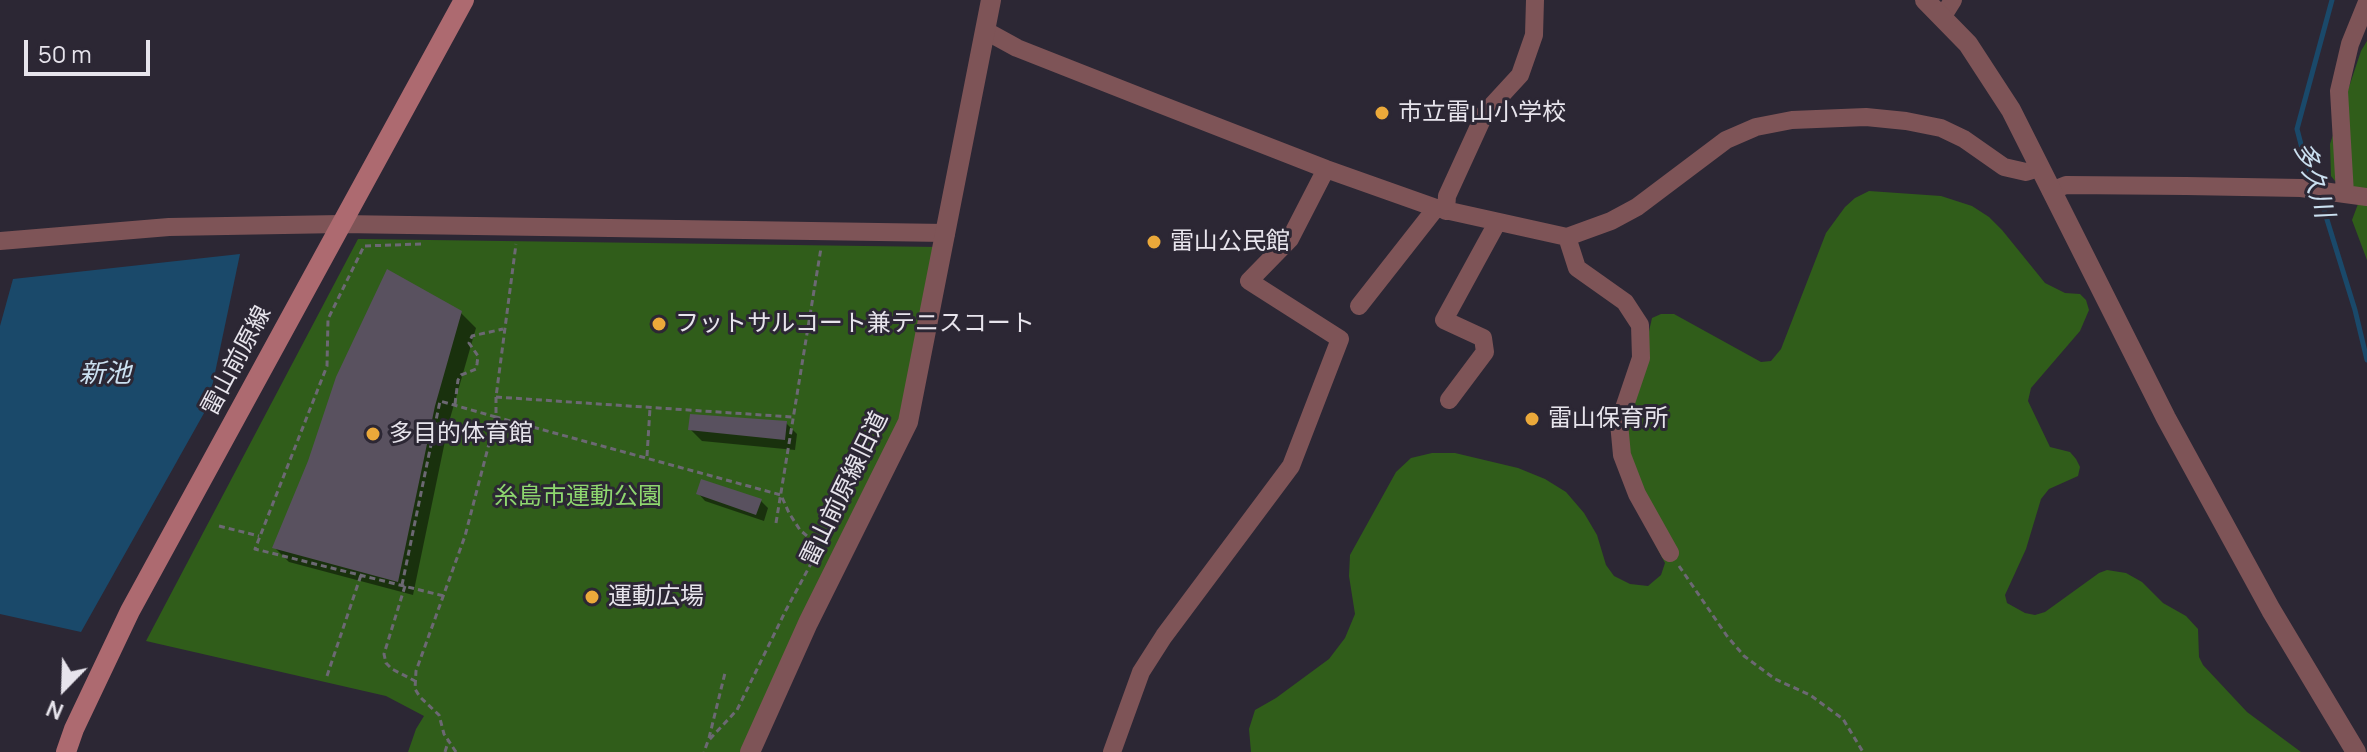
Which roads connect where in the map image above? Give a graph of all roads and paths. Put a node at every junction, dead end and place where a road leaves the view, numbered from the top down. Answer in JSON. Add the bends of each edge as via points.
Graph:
{"nodes":[{"id":1,"x":464,"y":0,"type":"edge"},
{"id":2,"x":991,"y":0,"type":"edge"},
{"id":3,"x":1535,"y":0,"type":"edge"},
{"id":4,"x":1925,"y":0,"type":"edge"},
{"id":5,"x":2367,"y":2,"type":"edge"},
{"id":6,"x":1948,"y":8,"type":"edge"},
{"id":7,"x":986,"y":31,"type":"junction"},
{"id":8,"x":2039,"y":168,"type":"junction"},
{"id":9,"x":1326,"y":169,"type":"junction"},
{"id":10,"x":2051,"y":191,"type":"junction"},
{"id":11,"x":2337,"y":192,"type":"junction"},
{"id":12,"x":2367,"y":197,"type":"edge"},
{"id":13,"x":1441,"y":209,"type":"junction"},
{"id":14,"x":1497,"y":223,"type":"junction"},
{"id":15,"x":341,"y":224,"type":"junction"},
{"id":16,"x":946,"y":233,"type":"junction"},
{"id":17,"x":1567,"y":237,"type":"junction"},
{"id":18,"x":0,"y":241,"type":"edge"},
{"id":19,"x":516,"y":241,"type":"dead end"},
{"id":20,"x":425,"y":244,"type":"dead end"},
{"id":21,"x":822,"y":245,"type":"dead end"},
{"id":22,"x":1359,"y":306,"type":"dead end"},
{"id":23,"x":505,"y":329,"type":"junction"},
{"id":24,"x":496,"y":397,"type":"junction"},
{"id":25,"x":1449,"y":400,"type":"dead end"},
{"id":26,"x":455,"y":404,"type":"junction"},
{"id":27,"x":650,"y":408,"type":"junction"},
{"id":28,"x":496,"y":417,"type":"junction"},
{"id":29,"x":792,"y":417,"type":"junction"},
{"id":30,"x":647,"y":456,"type":"junction"},
{"id":31,"x":781,"y":495,"type":"junction"},
{"id":32,"x":776,"y":523,"type":"dead end"},
{"id":33,"x":219,"y":526,"type":"dead end"},
{"id":34,"x":259,"y":536,"type":"junction"},
{"id":35,"x":1670,"y":553,"type":"joint"},
{"id":36,"x":361,"y":575,"type":"junction"},
{"id":37,"x":404,"y":586,"type":"junction"},
{"id":38,"x":444,"y":596,"type":"junction"},
{"id":39,"x":725,"y":673,"type":"dead end"},
{"id":40,"x":327,"y":676,"type":"dead end"},
{"id":41,"x":415,"y":681,"type":"junction"},
{"id":42,"x":708,"y":741,"type":"junction"},
{"id":43,"x":448,"y":742,"type":"junction"},
{"id":44,"x":66,"y":752,"type":"edge"},
{"id":45,"x":445,"y":752,"type":"edge"},
{"id":46,"x":456,"y":752,"type":"edge"},
{"id":47,"x":704,"y":752,"type":"edge"},
{"id":48,"x":750,"y":752,"type":"edge"},
{"id":49,"x":1112,"y":752,"type":"edge"},
{"id":50,"x":1863,"y":752,"type":"edge"},
{"id":51,"x":2356,"y":752,"type":"edge"}],
"edges":[{"from":1,"to":15,"type":"main road","name":"雷山前原線"},
{"from":2,"to":7,"type":"street","name":"雷山前原線旧道"},
{"from":3,"to":13,"type":"street","via":[[1534,35],[1520,75],[1485,113]]},
{"from":4,"to":6,"type":"street"},
{"from":5,"to":11,"type":"street","via":[[2339,91]]},
{"from":6,"to":8,"type":"street","via":[[2011,110]]},
{"from":7,"to":9,"type":"street","via":[[1017,48]]},
{"from":7,"to":16,"type":"street","name":"雷山前原線旧道"},
{"from":8,"to":10,"type":"street"},
{"from":8,"to":17,"type":"street","via":[[2026,172],[2004,167],[1941,128],[1906,121],[1792,120],[1726,140],[1637,207]]},
{"from":9,"to":13,"type":"street"},
{"from":9,"to":49,"type":"street","via":[[1290,239],[1249,281],[1340,339],[1291,466],[1141,672]]},
{"from":10,"to":11,"type":"street","via":[[2066,185]]},
{"from":10,"to":51,"type":"street","via":[[2166,418]]},
{"from":11,"to":12,"type":"street"},
{"from":13,"to":14,"type":"street"},
{"from":13,"to":22,"type":"street"},
{"from":14,"to":17,"type":"street"},
{"from":14,"to":25,"type":"street","via":[[1444,320],[1483,338],[1485,352]]},
{"from":15,"to":16,"type":"street"},
{"from":15,"to":18,"type":"street","via":[[169,227]]},
{"from":15,"to":44,"type":"main road","name":"雷山前原線","via":[[130,611]]},
{"from":16,"to":48,"type":"street","name":"雷山前原線旧道","via":[[908,422]]},
{"from":17,"to":35,"type":"street","via":[[1577,268],[1625,302],[1640,325],[1641,358],[1619,423],[1622,455]]},
{"from":19,"to":23,"type":"path"},
{"from":20,"to":34,"type":"path","via":[[364,246],[328,319],[327,366]]},
{"from":21,"to":29,"type":"path"},
{"from":23,"to":24,"type":"path"},
{"from":23,"to":26,"type":"path","via":[[472,336],[476,369],[458,380]]},
{"from":24,"to":27,"type":"path"},
{"from":24,"to":28,"type":"path"},
{"from":26,"to":28,"type":"path"},
{"from":26,"to":37,"type":"path","via":[[440,401]]},
{"from":27,"to":29,"type":"path"},
{"from":27,"to":30,"type":"path"},
{"from":28,"to":30,"type":"path"},
{"from":28,"to":38,"type":"path"},
{"from":29,"to":31,"type":"path"},
{"from":30,"to":31,"type":"path"},
{"from":31,"to":32,"type":"path"},
{"from":31,"to":42,"type":"path","via":[[800,530],[820,547],[737,710]]},
{"from":33,"to":34,"type":"path"},
{"from":34,"to":36,"type":"path","via":[[255,549]]},
{"from":35,"to":50,"type":"path","via":[[1744,656],[1843,719]]},
{"from":36,"to":37,"type":"path"},
{"from":36,"to":40,"type":"path"},
{"from":37,"to":38,"type":"path"},
{"from":37,"to":41,"type":"path","via":[[384,654],[392,669]]},
{"from":38,"to":41,"type":"path"},
{"from":39,"to":42,"type":"path"},
{"from":41,"to":43,"type":"path","via":[[420,697],[439,715]]},
{"from":42,"to":47,"type":"path"},
{"from":43,"to":45,"type":"path"},
{"from":43,"to":46,"type":"path"}]}
